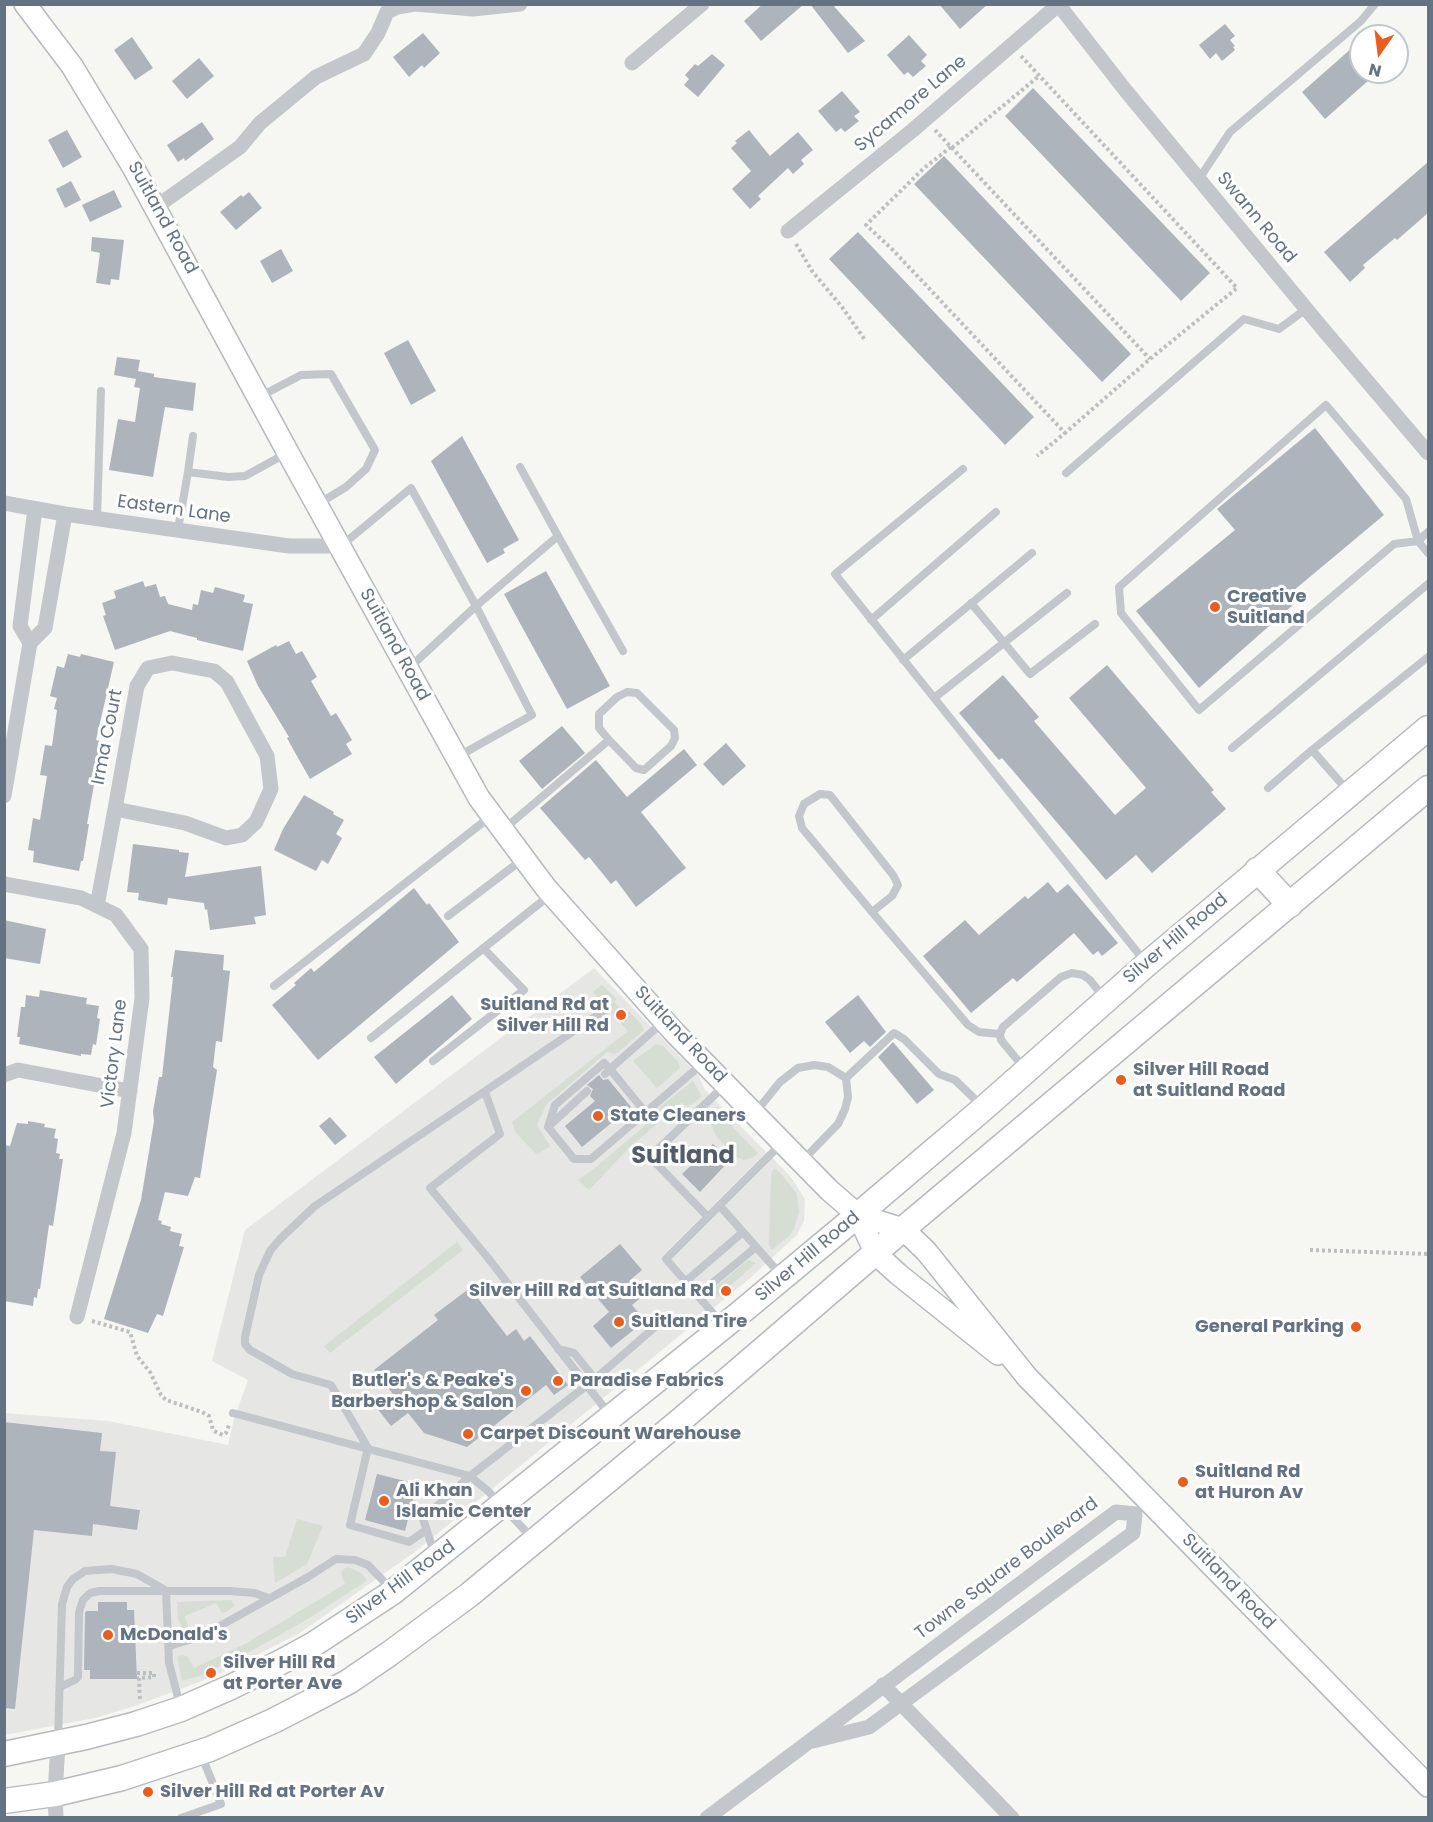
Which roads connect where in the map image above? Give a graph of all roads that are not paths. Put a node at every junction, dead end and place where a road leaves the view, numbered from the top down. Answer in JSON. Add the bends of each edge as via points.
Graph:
{"nodes":[{"id":1,"x":25,"y":4,"type":"edge"},
{"id":2,"x":520,"y":4,"type":"edge"},
{"id":3,"x":702,"y":4,"type":"edge"},
{"id":4,"x":1375,"y":4,"type":"edge"},
{"id":5,"x":1058,"y":5,"type":"edge"},
{"id":6,"x":632,"y":63,"type":"dead end"},
{"id":7,"x":1199,"y":179,"type":"junction"},
{"id":8,"x":156,"y":207,"type":"junction"},
{"id":9,"x":788,"y":231,"type":"road end"},
{"id":10,"x":1306,"y":309,"type":"junction"},
{"id":11,"x":101,"y":392,"type":"dead end"},
{"id":12,"x":258,"y":397,"type":"junction"},
{"id":13,"x":193,"y":436,"type":"dead end"},
{"id":14,"x":288,"y":452,"type":"junction"},
{"id":15,"x":1428,"y":453,"type":"edge"},
{"id":16,"x":520,"y":467,"type":"dead end"},
{"id":17,"x":963,"y":469,"type":"dead end"},
{"id":18,"x":188,"y":472,"type":"junction"},
{"id":19,"x":1066,"y":472,"type":"dead end"},
{"id":20,"x":4,"y":503,"type":"edge"},
{"id":21,"x":317,"y":505,"type":"junction"},
{"id":22,"x":35,"y":509,"type":"junction"},
{"id":23,"x":996,"y":512,"type":"dead end"},
{"id":24,"x":65,"y":514,"type":"junction"},
{"id":25,"x":97,"y":518,"type":"junction"},
{"id":26,"x":178,"y":530,"type":"junction"},
{"id":27,"x":1428,"y":532,"type":"edge"},
{"id":28,"x":558,"y":536,"type":"junction"},
{"id":29,"x":1418,"y":541,"type":"junction"},
{"id":30,"x":340,"y":546,"type":"junction"},
{"id":31,"x":1032,"y":553,"type":"dead end"},
{"id":32,"x":1428,"y":553,"type":"edge"},
{"id":33,"x":1428,"y":584,"type":"edge"},
{"id":34,"x":1067,"y":593,"type":"dead end"},
{"id":35,"x":971,"y":603,"type":"junction"},
{"id":36,"x":476,"y":606,"type":"junction"},
{"id":37,"x":872,"y":620,"type":"junction"},
{"id":38,"x":1095,"y":624,"type":"dead end"},
{"id":39,"x":30,"y":643,"type":"junction"},
{"id":40,"x":1004,"y":643,"type":"junction"},
{"id":41,"x":623,"y":651,"type":"dead end"},
{"id":42,"x":1428,"y":657,"type":"edge"},
{"id":43,"x":903,"y":660,"type":"junction"},
{"id":44,"x":408,"y":669,"type":"junction"},
{"id":45,"x":934,"y":698,"type":"junction"},
{"id":46,"x":1428,"y":728,"type":"edge"},
{"id":47,"x":609,"y":740,"type":"junction"},
{"id":48,"x":1232,"y":748,"type":"dead end"},
{"id":49,"x":1312,"y":750,"type":"junction"},
{"id":50,"x":456,"y":757,"type":"junction"},
{"id":51,"x":1268,"y":788,"type":"dead end"},
{"id":52,"x":1428,"y":789,"type":"edge"},
{"id":53,"x":1350,"y":793,"type":"junction"},
{"id":54,"x":4,"y":796,"type":"edge"},
{"id":55,"x":115,"y":809,"type":"junction"},
{"id":56,"x":498,"y":823,"type":"junction"},
{"id":57,"x":524,"y":858,"type":"junction"},
{"id":58,"x":1257,"y":870,"type":"junction"},
{"id":59,"x":4,"y":884,"type":"edge"},
{"id":60,"x":551,"y":894,"type":"junction"},
{"id":61,"x":1290,"y":905,"type":"junction"},
{"id":62,"x":97,"y":906,"type":"junction"},
{"id":63,"x":872,"y":912,"type":"junction"},
{"id":64,"x":448,"y":916,"type":"dead end"},
{"id":65,"x":483,"y":948,"type":"junction"},
{"id":66,"x":1147,"y":964,"type":"junction"},
{"id":67,"x":274,"y":986,"type":"dead end"},
{"id":68,"x":1105,"y":1000,"type":"junction"},
{"id":69,"x":605,"y":1010,"type":"dead end"},
{"id":70,"x":664,"y":1021,"type":"junction"},
{"id":71,"x":1000,"y":1034,"type":"junction"},
{"id":72,"x":371,"y":1038,"type":"dead end"},
{"id":73,"x":433,"y":1061,"type":"dead end"},
{"id":74,"x":704,"y":1062,"type":"junction"},
{"id":75,"x":1026,"y":1070,"type":"junction"},
{"id":76,"x":608,"y":1072,"type":"junction"},
{"id":77,"x":4,"y":1075,"type":"edge"},
{"id":78,"x":846,"y":1078,"type":"junction"},
{"id":79,"x":726,"y":1084,"type":"junction"},
{"id":80,"x":130,"y":1091,"type":"junction"},
{"id":81,"x":587,"y":1091,"type":"dead end"},
{"id":82,"x":484,"y":1092,"type":"junction"},
{"id":83,"x":984,"y":1108,"type":"junction"},
{"id":84,"x":645,"y":1112,"type":"junction"},
{"id":85,"x":754,"y":1113,"type":"junction"},
{"id":86,"x":548,"y":1127,"type":"junction"},
{"id":87,"x":784,"y":1142,"type":"junction"},
{"id":88,"x":802,"y":1161,"type":"junction"},
{"id":89,"x":720,"y":1206,"type":"junction"},
{"id":90,"x":858,"y":1215,"type":"junction"},
{"id":91,"x":708,"y":1217,"type":"junction"},
{"id":92,"x":903,"y":1229,"type":"junction"},
{"id":93,"x":743,"y":1232,"type":"junction"},
{"id":94,"x":756,"y":1247,"type":"junction"},
{"id":95,"x":876,"y":1254,"type":"junction"},
{"id":96,"x":783,"y":1278,"type":"junction"},
{"id":97,"x":686,"y":1282,"type":"junction"},
{"id":98,"x":698,"y":1296,"type":"junction"},
{"id":99,"x":77,"y":1317,"type":"road end"},
{"id":100,"x":663,"y":1320,"type":"dead end"},
{"id":101,"x":724,"y":1326,"type":"junction"},
{"id":102,"x":558,"y":1349,"type":"junction"},
{"id":103,"x":1027,"y":1377,"type":"junction"},
{"id":104,"x":595,"y":1378,"type":"junction"},
{"id":105,"x":587,"y":1385,"type":"junction"},
{"id":106,"x":233,"y":1413,"type":"road end"},
{"id":107,"x":611,"y":1417,"type":"junction"},
{"id":108,"x":368,"y":1448,"type":"junction"},
{"id":109,"x":470,"y":1476,"type":"junction"},
{"id":110,"x":502,"y":1505,"type":"junction"},
{"id":111,"x":1143,"y":1508,"type":"junction"},
{"id":112,"x":426,"y":1530,"type":"junction"},
{"id":113,"x":534,"y":1541,"type":"junction"},
{"id":114,"x":436,"y":1559,"type":"junction"},
{"id":115,"x":166,"y":1591,"type":"junction"},
{"id":116,"x":393,"y":1592,"type":"junction"},
{"id":117,"x":268,"y":1598,"type":"junction"},
{"id":118,"x":169,"y":1646,"type":"junction"},
{"id":119,"x":883,"y":1685,"type":"junction"},
{"id":120,"x":60,"y":1687,"type":"junction"},
{"id":121,"x":902,"y":1704,"type":"junction"},
{"id":122,"x":181,"y":1709,"type":"junction"},
{"id":123,"x":807,"y":1743,"type":"junction"},
{"id":124,"x":58,"y":1744,"type":"junction"},
{"id":125,"x":201,"y":1752,"type":"junction"},
{"id":126,"x":4,"y":1754,"type":"edge"},
{"id":127,"x":1428,"y":1786,"type":"edge"},
{"id":128,"x":4,"y":1801,"type":"edge"},
{"id":129,"x":56,"y":1806,"type":"edge"},
{"id":130,"x":182,"y":1818,"type":"edge"},
{"id":131,"x":707,"y":1818,"type":"edge"},
{"id":132,"x":1012,"y":1818,"type":"edge"}],
"edges":[{"from":1,"to":8,"type":"main road","name":"Suitland Road","via":[[72,66]]},
{"from":2,"to":8,"type":"street","via":[[473,9],[415,4],[387,12],[364,54],[316,77],[260,123],[240,147]]},
{"from":3,"to":6,"type":"street"},
{"from":4,"to":7,"type":"lane","via":[[1361,21],[1230,132]]},
{"from":5,"to":7,"type":"street","name":"Swann Road"},
{"from":5,"to":9,"type":"street","name":"Sycamore Lane"},
{"from":7,"to":10,"type":"street","name":"Swann Road"},
{"from":8,"to":12,"type":"main road","name":"Suitland Road"},
{"from":10,"to":15,"type":"street","name":"Swann Road"},
{"from":10,"to":19,"type":"lane","via":[[1279,329],[1244,320]]},
{"from":11,"to":25,"type":"lane"},
{"from":12,"to":14,"type":"main road","name":"Suitland Road"},
{"from":12,"to":21,"type":"lane","via":[[302,375],[331,374],[375,450],[366,469]]},
{"from":13,"to":18,"type":"lane"},
{"from":14,"to":18,"type":"lane","via":[[245,476]]},
{"from":14,"to":21,"type":"main road","name":"Suitland Road"},
{"from":16,"to":28,"type":"lane"},
{"from":17,"to":37,"type":"lane","via":[[835,574]]},
{"from":18,"to":26,"type":"lane"},
{"from":20,"to":22,"type":"street","name":"Eastern Lane"},
{"from":21,"to":30,"type":"main road","name":"Suitland Road"},
{"from":22,"to":24,"type":"street","name":"Eastern Lane"},
{"from":22,"to":39,"type":"street","via":[[20,626]]},
{"from":23,"to":37,"type":"lane"},
{"from":24,"to":25,"type":"street","name":"Eastern Lane"},
{"from":24,"to":39,"type":"street","via":[[45,628]]},
{"from":25,"to":26,"type":"street","name":"Eastern Lane"},
{"from":26,"to":30,"type":"street","name":"Eastern Lane","via":[[289,546]]},
{"from":27,"to":29,"type":"lane"},
{"from":28,"to":36,"type":"lane"},
{"from":28,"to":41,"type":"lane"},
{"from":29,"to":29,"type":"lane","via":[[1394,543],[1199,710],[1121,613],[1119,587],[1326,405],[1406,499]]},
{"from":29,"to":32,"type":"lane"},
{"from":30,"to":36,"type":"lane","via":[[411,488]]},
{"from":30,"to":44,"type":"main road","name":"Suitland Road"},
{"from":31,"to":35,"type":"lane"},
{"from":33,"to":48,"type":"lane"},
{"from":34,"to":40,"type":"lane"},
{"from":35,"to":40,"type":"lane"},
{"from":35,"to":43,"type":"lane"},
{"from":36,"to":44,"type":"lane"},
{"from":36,"to":50,"type":"lane","via":[[532,715]]},
{"from":37,"to":43,"type":"lane"},
{"from":38,"to":40,"type":"lane","via":[[1030,674]]},
{"from":39,"to":54,"type":"street"},
{"from":40,"to":45,"type":"lane"},
{"from":42,"to":49,"type":"lane"},
{"from":43,"to":45,"type":"lane"},
{"from":44,"to":50,"type":"main road","name":"Suitland Road"},
{"from":45,"to":66,"type":"lane"},
{"from":46,"to":53,"type":"main road","name":"Silver Hill Road"},
{"from":47,"to":47,"type":"lane","via":[[599,728],[599,714],[627,692],[637,693],[674,730],[675,738],[644,770],[636,768]]},
{"from":47,"to":56,"type":"lane","via":[[521,817]]},
{"from":49,"to":51,"type":"lane"},
{"from":49,"to":53,"type":"lane"},
{"from":50,"to":56,"type":"main road","name":"Suitland Road"},
{"from":52,"to":61,"type":"main road"},
{"from":53,"to":58,"type":"main road","name":"Silver Hill Road"},
{"from":55,"to":55,"type":"street","name":"Irma Court","via":[[137,686],[148,668],[172,663],[214,671],[227,682],[267,756],[272,789],[256,822],[242,835],[226,838],[184,823]]},
{"from":55,"to":62,"type":"street","name":"Irma Court"},
{"from":56,"to":57,"type":"main road","name":"Suitland Road"},
{"from":56,"to":67,"type":"lane"},
{"from":57,"to":60,"type":"main road","name":"Suitland Road"},
{"from":57,"to":64,"type":"lane"},
{"from":58,"to":61,"type":"main road"},
{"from":58,"to":66,"type":"main road","name":"Silver Hill Road"},
{"from":59,"to":62,"type":"street","name":"Victory Lane","via":[[81,898]]},
{"from":60,"to":65,"type":"lane"},
{"from":60,"to":70,"type":"main road","name":"Suitland Road"},
{"from":61,"to":92,"type":"main road"},
{"from":62,"to":80,"type":"street","name":"Victory Lane","via":[[116,915],[141,949],[142,998]]},
{"from":63,"to":63,"type":"lane","via":[[802,828],[799,816],[804,804],[820,794],[830,795],[898,885],[892,896]]},
{"from":63,"to":71,"type":"lane","via":[[968,1025],[979,1032]]},
{"from":65,"to":72,"type":"lane"},
{"from":65,"to":73,"type":"lane","via":[[524,990]]},
{"from":66,"to":68,"type":"main road","name":"Silver Hill Road"},
{"from":68,"to":71,"type":"lane","via":[[1090,980],[1072,972],[1061,977],[1003,1027]]},
{"from":68,"to":75,"type":"main road","name":"Silver Hill Road"},
{"from":69,"to":82,"type":"lane"},
{"from":70,"to":74,"type":"main road","name":"Suitland Road"},
{"from":70,"to":76,"type":"lane"},
{"from":71,"to":75,"type":"lane","via":[[1001,1041]]},
{"from":74,"to":79,"type":"main road","name":"Suitland Road"},
{"from":74,"to":84,"type":"lane"},
{"from":75,"to":83,"type":"main road","name":"Silver Hill Road"},
{"from":76,"to":84,"type":"lane"},
{"from":76,"to":86,"type":"lane","via":[[604,1063],[555,1105]]},
{"from":77,"to":80,"type":"street","via":[[18,1070]]},
{"from":78,"to":83,"type":"lane","via":[[894,1033]]},
{"from":78,"to":85,"type":"lane","via":[[828,1067],[798,1068],[780,1082]]},
{"from":78,"to":88,"type":"lane","via":[[848,1097],[842,1117]]},
{"from":79,"to":85,"type":"main road","name":"Suitland Road"},
{"from":79,"to":91,"type":"lane","via":[[650,1156]]},
{"from":80,"to":99,"type":"street","name":"Victory Lane","via":[[124,1133]]},
{"from":81,"to":86,"type":"lane"},
{"from":82,"to":102,"type":"lane","via":[[500,1134],[430,1188]]},
{"from":82,"to":108,"type":"lane","via":[[315,1206],[279,1239],[259,1275],[245,1344],[292,1374],[331,1385]]},
{"from":83,"to":90,"type":"main road","name":"Silver Hill Road"},
{"from":84,"to":86,"type":"lane","via":[[591,1159],[574,1159]]},
{"from":85,"to":87,"type":"main road","name":"Suitland Road"},
{"from":87,"to":88,"type":"main road","name":"Suitland Road"},
{"from":87,"to":89,"type":"lane"},
{"from":88,"to":90,"type":"main road","name":"Suitland Road"},
{"from":89,"to":91,"type":"lane"},
{"from":89,"to":93,"type":"lane"},
{"from":90,"to":92,"type":"main road","name":"Suitland Road"},
{"from":90,"to":95,"type":"main road","name":"Suitland Road"},
{"from":90,"to":96,"type":"main road","name":"Silver Hill Road"},
{"from":91,"to":97,"type":"lane","via":[[666,1259]]},
{"from":92,"to":95,"type":"main road"},
{"from":92,"to":103,"type":"main road","name":"Suitland Road","via":[[926,1251]]},
{"from":93,"to":94,"type":"lane"},
{"from":93,"to":97,"type":"lane"},
{"from":94,"to":96,"type":"lane"},
{"from":94,"to":98,"type":"lane"},
{"from":95,"to":103,"type":"main road","name":"Suitland Road"},
{"from":95,"to":113,"type":"main road"},
{"from":96,"to":101,"type":"main road","name":"Silver Hill Road"},
{"from":97,"to":98,"type":"lane"},
{"from":98,"to":101,"type":"lane"},
{"from":100,"to":104,"type":"lane"},
{"from":101,"to":107,"type":"main road","name":"Silver Hill Road"},
{"from":102,"to":104,"type":"lane","via":[[574,1353]]},
{"from":102,"to":105,"type":"lane"},
{"from":103,"to":111,"type":"main road","name":"Suitland Road"},
{"from":104,"to":105,"type":"lane"},
{"from":105,"to":107,"type":"lane"},
{"from":105,"to":109,"type":"lane"},
{"from":106,"to":108,"type":"lane"},
{"from":107,"to":110,"type":"main road","name":"Silver Hill Road"},
{"from":108,"to":109,"type":"lane"},
{"from":108,"to":112,"type":"lane","via":[[350,1525],[409,1542]]},
{"from":109,"to":110,"type":"lane"},
{"from":109,"to":112,"type":"lane","via":[[423,1519]]},
{"from":110,"to":113,"type":"lane"},
{"from":110,"to":114,"type":"main road","name":"Silver Hill Road"},
{"from":111,"to":119,"type":"street","name":"Towne Square Boulevard","via":[[1116,1512]]},
{"from":111,"to":121,"type":"street","name":"Towne Square Boulevard","via":[[1132,1533]]},
{"from":111,"to":127,"type":"main road","name":"Suitland Road"},
{"from":112,"to":114,"type":"lane"},
{"from":113,"to":125,"type":"main road","via":[[469,1595],[348,1682]]},
{"from":114,"to":116,"type":"main road","name":"Silver Hill Road"},
{"from":115,"to":117,"type":"lane","via":[[245,1592]]},
{"from":115,"to":118,"type":"lane"},
{"from":115,"to":120,"type":"lane","via":[[100,1592],[85,1597],[79,1612],[78,1677]]},
{"from":115,"to":120,"type":"lane","via":[[137,1574],[112,1569],[85,1571],[73,1580],[62,1604]]},
{"from":116,"to":117,"type":"lane","via":[[368,1565],[340,1559]]},
{"from":116,"to":122,"type":"main road","name":"Silver Hill Road","via":[[314,1644],[231,1688]]},
{"from":117,"to":118,"type":"lane","via":[[200,1637]]},
{"from":118,"to":122,"type":"lane","via":[[169,1664]]},
{"from":119,"to":121,"type":"street"},
{"from":119,"to":123,"type":"street","name":"Towne Square Boulevard"},
{"from":120,"to":124,"type":"lane"},
{"from":121,"to":123,"type":"street","name":"Towne Square Boulevard","via":[[869,1727]]},
{"from":121,"to":132,"type":"street"},
{"from":122,"to":124,"type":"main road","name":"Silver Hill Road"},
{"from":123,"to":131,"type":"street","name":"Towne Square Boulevard"},
{"from":124,"to":126,"type":"main road","name":"Silver Hill Road"},
{"from":124,"to":129,"type":"street"},
{"from":125,"to":129,"type":"main road","via":[[122,1778]]},
{"from":125,"to":130,"type":"lane","via":[[220,1804]]},
{"from":128,"to":129,"type":"main road"}]}
